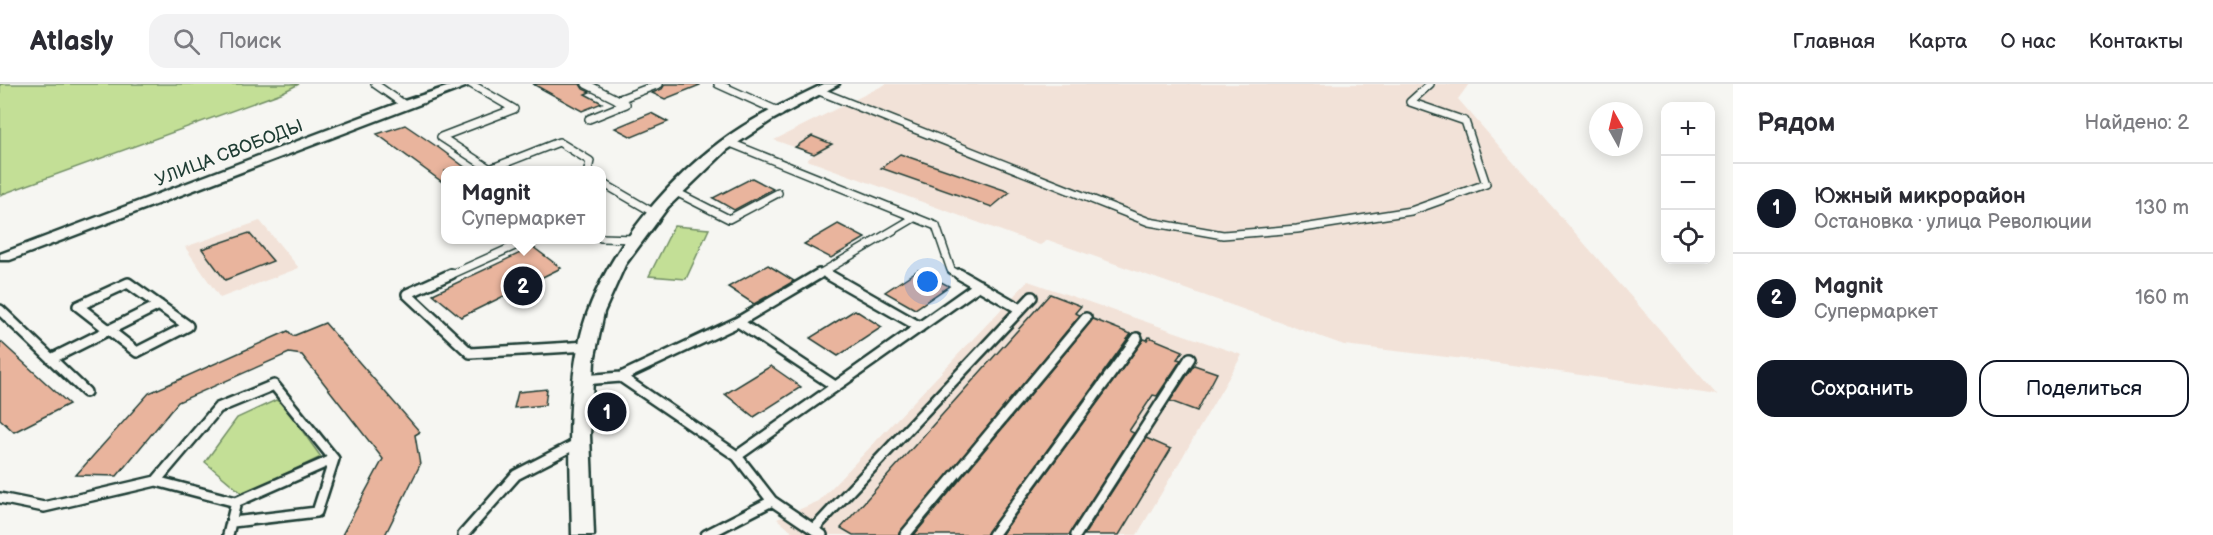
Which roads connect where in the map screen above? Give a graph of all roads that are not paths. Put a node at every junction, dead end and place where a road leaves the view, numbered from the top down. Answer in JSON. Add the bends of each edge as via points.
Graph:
{"nodes":[{"id":1,"x":375,"y":84,"type":"edge"},
{"id":2,"x":469,"y":84,"type":"edge"},
{"id":3,"x":586,"y":84,"type":"edge"},
{"id":4,"x":659,"y":84,"type":"edge"},
{"id":5,"x":718,"y":84,"type":"edge"},
{"id":6,"x":1430,"y":84,"type":"edge"},
{"id":7,"x":826,"y":88,"type":"edge"},
{"id":8,"x":617,"y":100,"type":"junction"},
{"id":9,"x":405,"y":105,"type":"junction"},
{"id":10,"x":780,"y":112,"type":"junction"},
{"id":11,"x":589,"y":119,"type":"dead end"},
{"id":12,"x":728,"y":142,"type":"junction"},
{"id":13,"x":485,"y":166,"type":"edge"},
{"id":14,"x":498,"y":166,"type":"edge"},
{"id":15,"x":589,"y":166,"type":"edge"},
{"id":16,"x":606,"y":185,"type":"edge"},
{"id":17,"x":674,"y":191,"type":"junction"},
{"id":18,"x":778,"y":192,"type":"dead end"},
{"id":19,"x":656,"y":214,"type":"junction"},
{"id":20,"x":914,"y":218,"type":"junction"},
{"id":21,"x":606,"y":238,"type":"edge"},
{"id":22,"x":635,"y":239,"type":"junction"},
{"id":23,"x":519,"y":244,"type":"edge"},
{"id":24,"x":2,"y":256,"type":"edge"},
{"id":25,"x":823,"y":272,"type":"junction"},
{"id":26,"x":979,"y":285,"type":"junction"},
{"id":27,"x":1032,"y":297,"type":"dead end"},
{"id":28,"x":159,"y":305,"type":"junction"},
{"id":29,"x":1020,"y":309,"type":"junction"},
{"id":30,"x":0,"y":310,"type":"edge"},
{"id":31,"x":1086,"y":318,"type":"dead end"},
{"id":32,"x":738,"y":322,"type":"junction"},
{"id":33,"x":920,"y":327,"type":"junction"},
{"id":34,"x":109,"y":330,"type":"junction"},
{"id":35,"x":1137,"y":338,"type":"dead end"},
{"id":36,"x":588,"y":346,"type":"junction"},
{"id":37,"x":51,"y":358,"type":"junction"},
{"id":38,"x":1190,"y":358,"type":"dead end"},
{"id":39,"x":621,"y":377,"type":"junction"},
{"id":40,"x":582,"y":380,"type":"junction"},
{"id":41,"x":835,"y":386,"type":"junction"},
{"id":42,"x":86,"y":392,"type":"dead end"},
{"id":43,"x":582,"y":442,"type":"junction"},
{"id":44,"x":737,"y":456,"type":"junction"},
{"id":45,"x":334,"y":459,"type":"junction"},
{"id":46,"x":156,"y":481,"type":"junction"},
{"id":47,"x":0,"y":498,"type":"edge"},
{"id":48,"x":772,"y":501,"type":"junction"},
{"id":49,"x":236,"y":502,"type":"junction"},
{"id":50,"x":233,"y":522,"type":"junction"},
{"id":51,"x":818,"y":532,"type":"edge"},
{"id":52,"x":228,"y":535,"type":"edge"},
{"id":53,"x":463,"y":535,"type":"edge"},
{"id":54,"x":583,"y":535,"type":"edge"},
{"id":55,"x":706,"y":535,"type":"edge"},
{"id":56,"x":905,"y":535,"type":"edge"},
{"id":57,"x":993,"y":535,"type":"edge"},
{"id":58,"x":1076,"y":535,"type":"edge"}],
"edges":[{"from":1,"to":9,"type":"lane"},
{"from":2,"to":9,"type":"street","name":"УЛИЦА СВОБОДЫ"},
{"from":2,"to":13,"type":"lane","via":[[514,109],[441,137]]},
{"from":3,"to":8,"type":"lane"},
{"from":4,"to":8,"type":"lane"},
{"from":5,"to":10,"type":"lane"},
{"from":6,"to":7,"type":"lane","via":[[1410,102],[1465,120],[1485,184],[1412,211],[1297,229],[1223,235],[1149,222]]},
{"from":7,"to":10,"type":"street"},
{"from":8,"to":11,"type":"lane","via":[[626,104]]},
{"from":9,"to":24,"type":"street","name":"УЛИЦА СВОБОДЫ"},
{"from":10,"to":12,"type":"street"},
{"from":12,"to":17,"type":"street"},
{"from":12,"to":20,"type":"lane"},
{"from":14,"to":15,"type":"lane","via":[[559,142],[590,161]]},
{"from":16,"to":19,"type":"lane"},
{"from":17,"to":18,"type":"lane","via":[[729,219]]},
{"from":17,"to":19,"type":"street"},
{"from":19,"to":22,"type":"street"},
{"from":20,"to":25,"type":"lane"},
{"from":20,"to":26,"type":"lane","via":[[936,226],[951,270]]},
{"from":21,"to":22,"type":"lane"},
{"from":22,"to":36,"type":"street","via":[[605,287]]},
{"from":23,"to":36,"type":"lane","via":[[407,294],[470,353]]},
{"from":25,"to":32,"type":"lane"},
{"from":25,"to":33,"type":"lane"},
{"from":26,"to":29,"type":"lane"},
{"from":26,"to":33,"type":"lane"},
{"from":27,"to":29,"type":"lane"},
{"from":28,"to":34,"type":"lane"},
{"from":28,"to":34,"type":"lane","via":[[188,326],[137,352]]},
{"from":28,"to":34,"type":"lane","via":[[128,283],[78,306]]},
{"from":29,"to":51,"type":"lane"},
{"from":30,"to":37,"type":"lane"},
{"from":31,"to":56,"type":"lane"},
{"from":32,"to":39,"type":"lane"},
{"from":32,"to":41,"type":"lane"},
{"from":33,"to":41,"type":"lane"},
{"from":34,"to":37,"type":"lane"},
{"from":35,"to":57,"type":"lane"},
{"from":36,"to":40,"type":"street"},
{"from":37,"to":42,"type":"lane"},
{"from":38,"to":58,"type":"lane"},
{"from":39,"to":40,"type":"lane"},
{"from":39,"to":44,"type":"lane"},
{"from":40,"to":43,"type":"street"},
{"from":41,"to":44,"type":"lane"},
{"from":43,"to":53,"type":"lane","via":[[516,475]]},
{"from":43,"to":54,"type":"street"},
{"from":44,"to":48,"type":"lane"},
{"from":45,"to":46,"type":"lane","via":[[274,385],[218,408]]},
{"from":45,"to":49,"type":"lane"},
{"from":45,"to":50,"type":"lane","via":[[317,512]]},
{"from":46,"to":47,"type":"lane","via":[[44,507]]},
{"from":46,"to":49,"type":"lane"},
{"from":48,"to":51,"type":"lane"},
{"from":48,"to":55,"type":"lane"},
{"from":49,"to":50,"type":"lane"},
{"from":50,"to":52,"type":"lane"}]}
